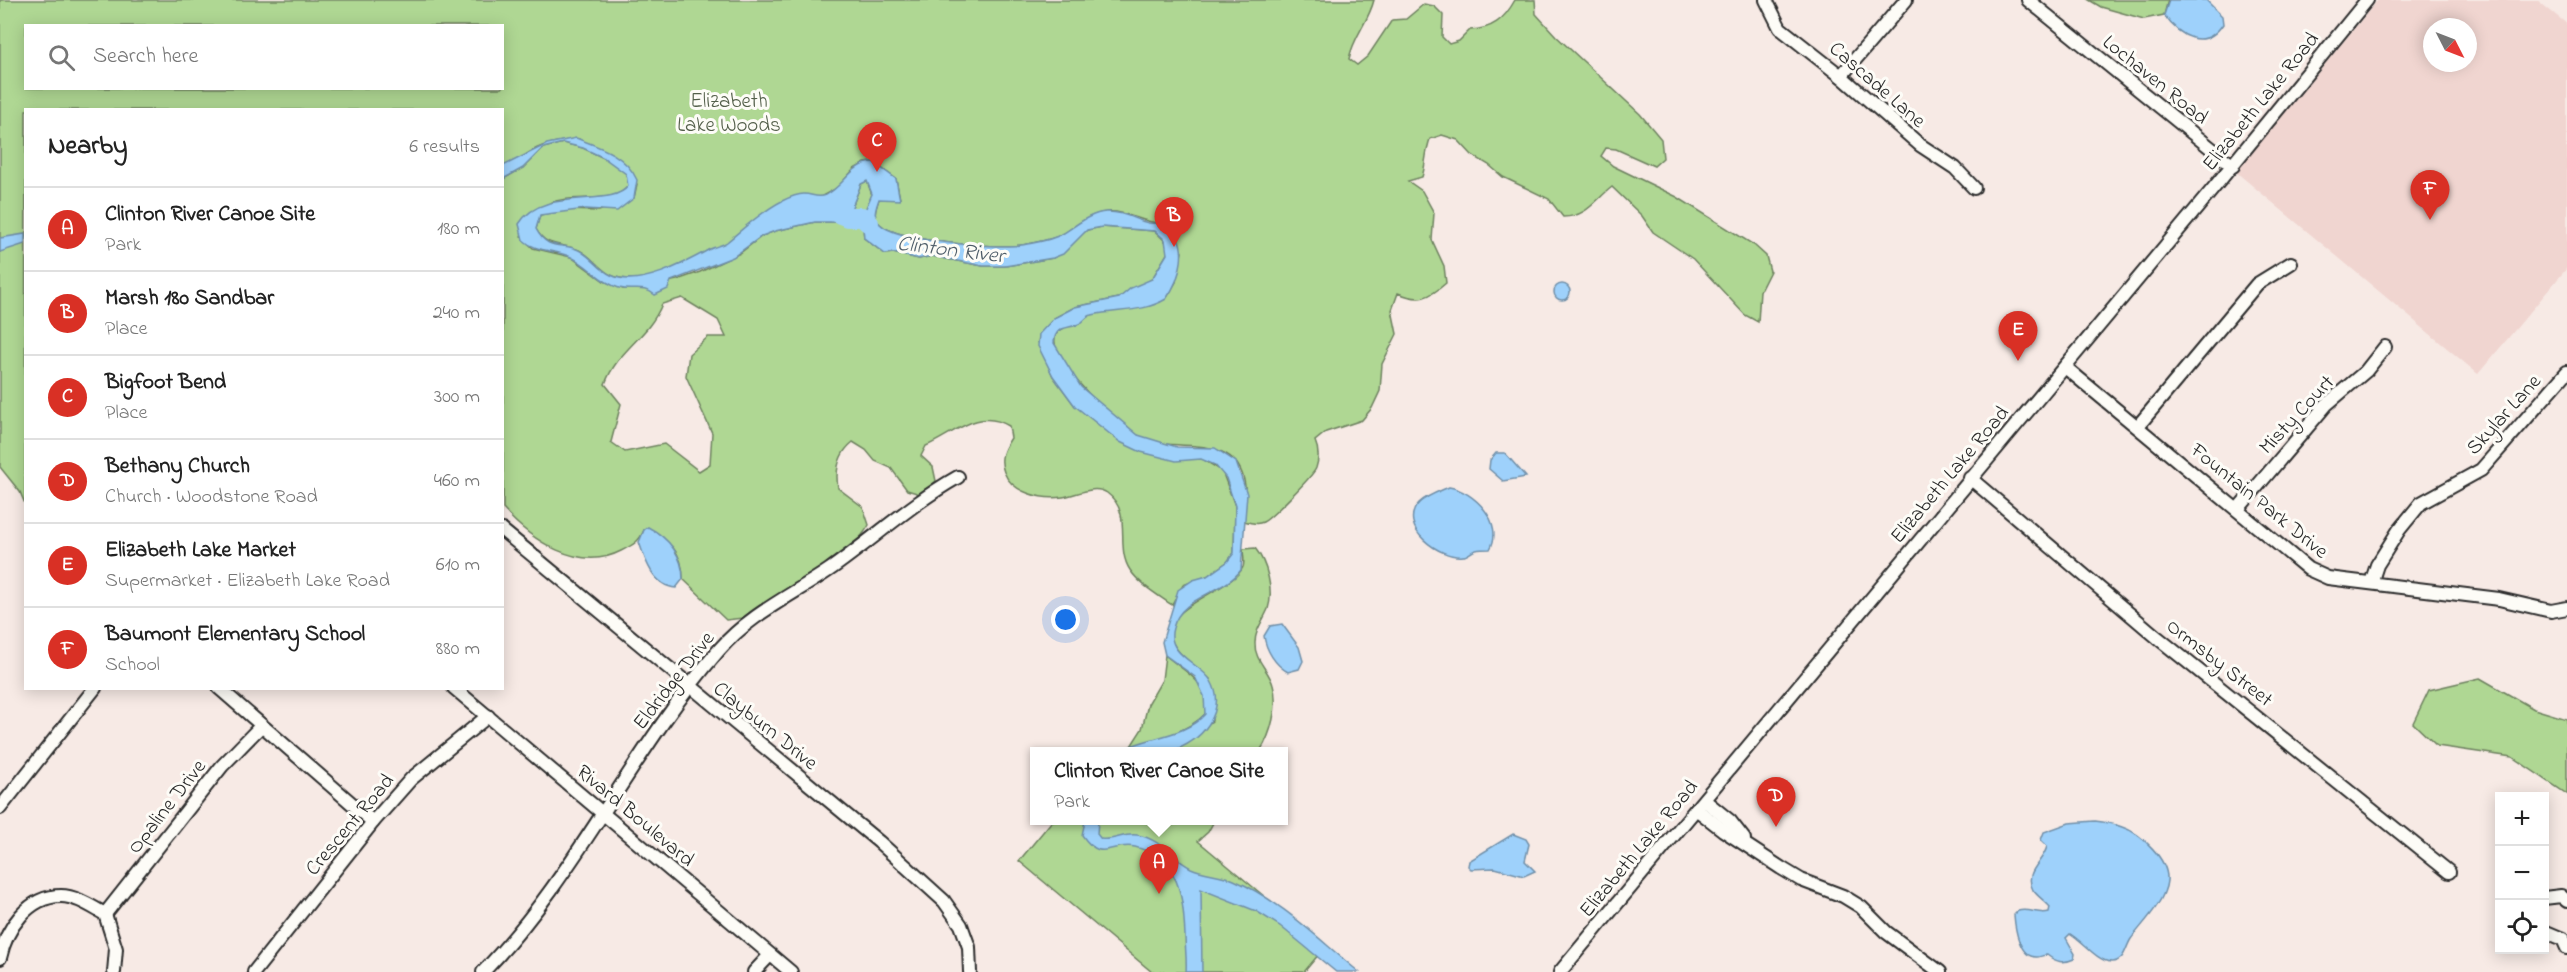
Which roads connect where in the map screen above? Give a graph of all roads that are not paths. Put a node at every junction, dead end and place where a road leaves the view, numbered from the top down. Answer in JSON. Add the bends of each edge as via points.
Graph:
{"nodes":[{"id":1,"x":1766,"y":0,"type":"edge"},
{"id":2,"x":1906,"y":0,"type":"edge"},
{"id":3,"x":2028,"y":0,"type":"edge"},
{"id":4,"x":2367,"y":0,"type":"edge"},
{"id":5,"x":1841,"y":76,"type":"junction"},
{"id":6,"x":2233,"y":166,"type":"junction"},
{"id":7,"x":1974,"y":188,"type":"dead end"},
{"id":8,"x":2291,"y":263,"type":"dead end"},
{"id":9,"x":2385,"y":347,"type":"dead end"},
{"id":10,"x":2066,"y":367,"type":"junction"},
{"id":11,"x":2567,"y":372,"type":"edge"},
{"id":12,"x":2138,"y":426,"type":"junction"},
{"id":13,"x":958,"y":477,"type":"dead end"},
{"id":14,"x":1970,"y":478,"type":"junction"},
{"id":15,"x":2238,"y":509,"type":"junction"},
{"id":16,"x":504,"y":532,"type":"edge"},
{"id":17,"x":2371,"y":583,"type":"junction"},
{"id":18,"x":2567,"y":608,"type":"edge"},
{"id":19,"x":689,"y":687,"type":"junction"},
{"id":20,"x":93,"y":690,"type":"edge"},
{"id":21,"x":221,"y":690,"type":"edge"},
{"id":22,"x":456,"y":690,"type":"edge"},
{"id":23,"x":488,"y":716,"type":"junction"},
{"id":24,"x":261,"y":726,"type":"junction"},
{"id":25,"x":1700,"y":804,"type":"junction"},
{"id":26,"x":0,"y":808,"type":"edge"},
{"id":27,"x":603,"y":813,"type":"junction"},
{"id":28,"x":373,"y":822,"type":"junction"},
{"id":29,"x":2449,"y":872,"type":"dead end"},
{"id":30,"x":2549,"y":897,"type":"edge"},
{"id":31,"x":2567,"y":901,"type":"edge"},
{"id":32,"x":105,"y":914,"type":"junction"},
{"id":33,"x":2549,"y":933,"type":"edge"},
{"id":34,"x":2566,"y":939,"type":"edge"},
{"id":35,"x":770,"y":955,"type":"junction"},
{"id":36,"x":0,"y":958,"type":"edge"},
{"id":37,"x":114,"y":972,"type":"edge"},
{"id":38,"x":254,"y":972,"type":"edge"},
{"id":39,"x":483,"y":972,"type":"edge"},
{"id":40,"x":754,"y":972,"type":"edge"},
{"id":41,"x":790,"y":972,"type":"edge"},
{"id":42,"x":970,"y":972,"type":"edge"},
{"id":43,"x":1560,"y":972,"type":"edge"},
{"id":44,"x":1940,"y":972,"type":"edge"}],
"edges":[{"from":1,"to":5,"type":"street","name":"Cascade Lane","via":[[1780,28]]},
{"from":2,"to":5,"type":"street"},
{"from":3,"to":6,"type":"street","name":"Lochaven Road"},
{"from":4,"to":6,"type":"street","name":"Elizabeth Lake Road"},
{"from":5,"to":7,"type":"street","name":"Cascade Lane","via":[[1920,145],[1955,168]]},
{"from":6,"to":10,"type":"street","name":"Elizabeth Lake Road"},
{"from":8,"to":12,"type":"street","via":[[2257,284]]},
{"from":9,"to":15,"type":"street","name":"Misty Court","via":[[2366,371],[2326,405]]},
{"from":10,"to":12,"type":"street","name":"Fountain Park Drive"},
{"from":10,"to":14,"type":"street","name":"Elizabeth Lake Road"},
{"from":11,"to":17,"type":"street","name":"Skylar Lane","via":[[2481,470],[2421,503],[2399,530]]},
{"from":12,"to":15,"type":"street","name":"Fountain Park Drive"},
{"from":13,"to":19,"type":"street","name":"Eldridge Drive","via":[[827,571],[771,604],[743,626]]},
{"from":14,"to":25,"type":"street","name":"Elizabeth Lake Road"},
{"from":14,"to":29,"type":"street","name":"Ormsby Street","via":[[2158,638]]},
{"from":15,"to":17,"type":"street","name":"Fountain Park Drive","via":[[2308,569],[2328,578]]},
{"from":16,"to":19,"type":"street","name":"Clayburn Drive"},
{"from":17,"to":18,"type":"street","name":"Fountain Park Drive","via":[[2499,599],[2551,611]]},
{"from":19,"to":27,"type":"street","name":"Eldridge Drive"},
{"from":19,"to":42,"type":"street","name":"Clayburn Drive","via":[[879,842],[944,901],[961,925],[969,947]]},
{"from":20,"to":26,"type":"street"},
{"from":21,"to":24,"type":"street"},
{"from":22,"to":23,"type":"street","name":"Rivard Boulevard"},
{"from":23,"to":27,"type":"street","name":"Rivard Boulevard"},
{"from":23,"to":28,"type":"street","name":"Crescent Road","via":[[411,779]]},
{"from":24,"to":28,"type":"street"},
{"from":24,"to":32,"type":"street","name":"Opaline Drive","via":[[222,766]]},
{"from":25,"to":43,"type":"street","name":"Elizabeth Lake Road"},
{"from":25,"to":44,"type":"street","via":[[1730,821],[1748,845],[1801,880],[1861,907]]},
{"from":27,"to":35,"type":"street","name":"Rivard Boulevard"},
{"from":27,"to":39,"type":"street","name":"Eldridge Drive","via":[[538,907]]},
{"from":28,"to":38,"type":"street","name":"Crescent Road"},
{"from":30,"to":31,"type":"street","via":[[2561,896]]},
{"from":32,"to":36,"type":"street","via":[[64,896],[46,897],[24,910]]},
{"from":32,"to":37,"type":"street","via":[[116,949]]},
{"from":33,"to":34,"type":"street"},
{"from":35,"to":40,"type":"street"},
{"from":35,"to":41,"type":"street","name":"Rivard Boulevard"}]}
